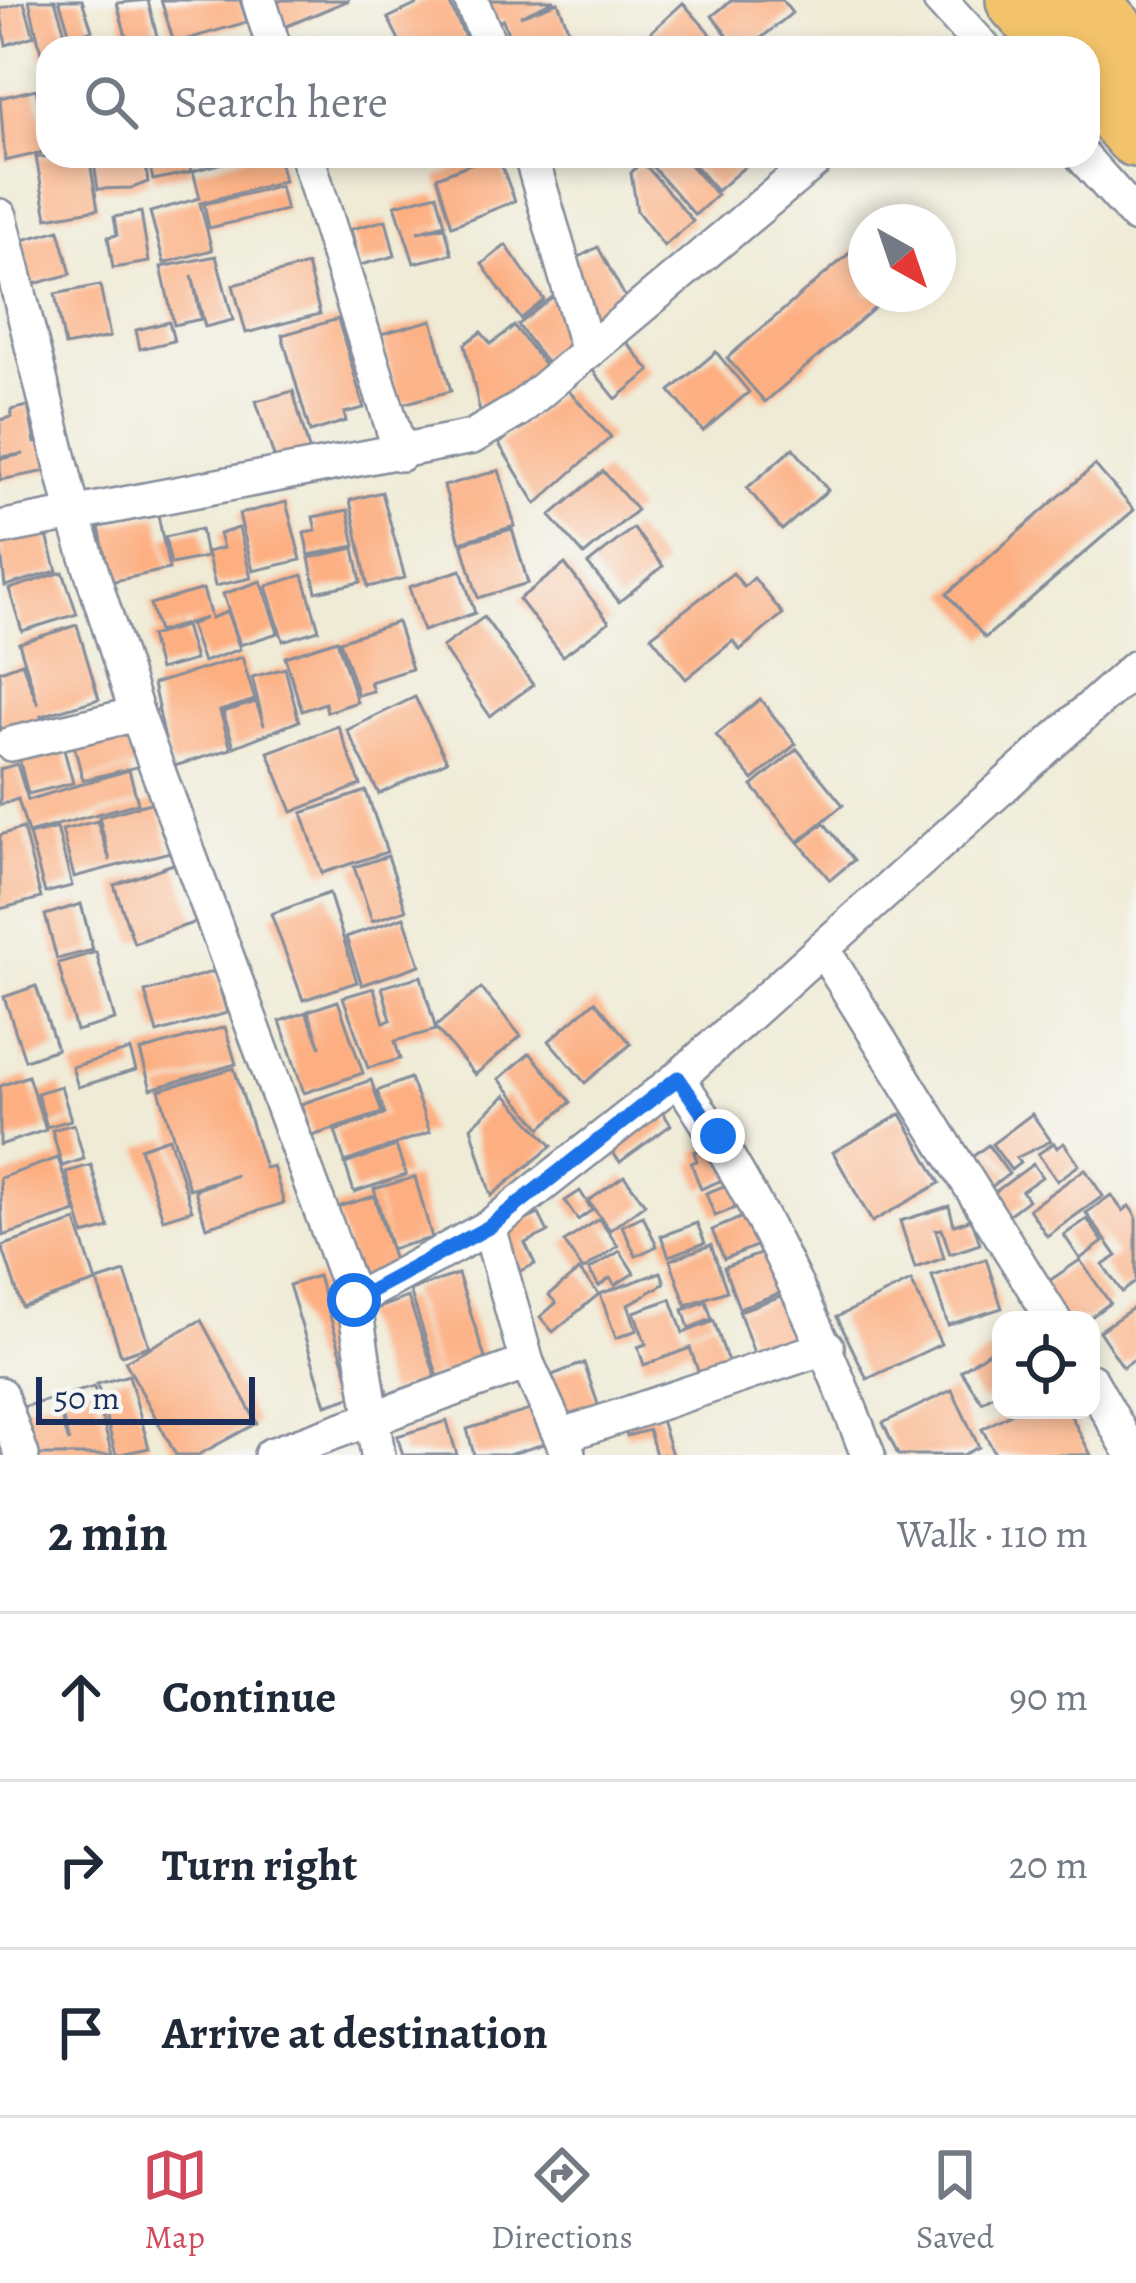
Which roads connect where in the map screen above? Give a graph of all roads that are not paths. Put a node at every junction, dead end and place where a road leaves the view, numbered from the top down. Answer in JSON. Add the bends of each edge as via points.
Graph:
{"nodes":[{"id":1,"x":259,"y":0,"type":"edge"},
{"id":2,"x":471,"y":0,"type":"edge"},
{"id":3,"x":940,"y":0,"type":"edge"},
{"id":4,"x":1085,"y":0,"type":"edge"},
{"id":5,"x":980,"y":32,"type":"edge"},
{"id":6,"x":270,"y":36,"type":"edge"},
{"id":7,"x":485,"y":36,"type":"edge"},
{"id":8,"x":1136,"y":57,"type":"edge"},
{"id":9,"x":1100,"y":94,"type":"edge"},
{"id":10,"x":1136,"y":135,"type":"edge"},
{"id":11,"x":312,"y":168,"type":"edge"},
{"id":12,"x":534,"y":168,"type":"edge"},
{"id":13,"x":807,"y":168,"type":"edge"},
{"id":14,"x":1093,"y":168,"type":"edge"},
{"id":15,"x":0,"y":216,"type":"edge"},
{"id":16,"x":1136,"y":216,"type":"edge"},
{"id":17,"x":588,"y":352,"type":"junction"},
{"id":18,"x":401,"y":454,"type":"junction"},
{"id":19,"x":74,"y":516,"type":"junction"},
{"id":20,"x":0,"y":528,"type":"edge"},
{"id":21,"x":1136,"y":668,"type":"edge"},
{"id":22,"x":137,"y":714,"type":"junction"},
{"id":23,"x":10,"y":744,"type":"dead end"},
{"id":24,"x":822,"y":948,"type":"junction"},
{"id":25,"x":678,"y":1078,"type":"junction"},
{"id":26,"x":489,"y":1227,"type":"junction"},
{"id":27,"x":354,"y":1300,"type":"junction"},
{"id":28,"x":1048,"y":1311,"type":"edge"},
{"id":29,"x":827,"y":1347,"type":"junction"},
{"id":30,"x":527,"y":1364,"type":"junction"},
{"id":31,"x":0,"y":1394,"type":"edge"},
{"id":32,"x":1100,"y":1397,"type":"edge"},
{"id":33,"x":373,"y":1440,"type":"edge"},
{"id":34,"x":566,"y":1445,"type":"edge"},
{"id":35,"x":22,"y":1455,"type":"edge"},
{"id":36,"x":271,"y":1455,"type":"edge"},
{"id":37,"x":868,"y":1455,"type":"edge"},
{"id":38,"x":1133,"y":1455,"type":"edge"}],
"edges":[{"from":1,"to":6,"type":"street"},
{"from":2,"to":7,"type":"street"},
{"from":3,"to":5,"type":"street"},
{"from":4,"to":8,"type":"highway"},
{"from":9,"to":10,"type":"highway"},
{"from":11,"to":18,"type":"street"},
{"from":12,"to":17,"type":"street"},
{"from":13,"to":17,"type":"street"},
{"from":14,"to":16,"type":"street"},
{"from":15,"to":19,"type":"street"},
{"from":17,"to":18,"type":"street","via":[[472,437]]},
{"from":18,"to":19,"type":"street"},
{"from":19,"to":20,"type":"street"},
{"from":19,"to":22,"type":"street"},
{"from":21,"to":24,"type":"street"},
{"from":22,"to":23,"type":"street"},
{"from":22,"to":27,"type":"street"},
{"from":24,"to":25,"type":"street"},
{"from":24,"to":28,"type":"street"},
{"from":25,"to":26,"type":"street"},
{"from":25,"to":29,"type":"street","via":[[718,1136]]},
{"from":26,"to":27,"type":"street"},
{"from":26,"to":30,"type":"street"},
{"from":27,"to":33,"type":"street"},
{"from":29,"to":34,"type":"street"},
{"from":29,"to":37,"type":"street"},
{"from":30,"to":33,"type":"street"},
{"from":30,"to":34,"type":"street"},
{"from":31,"to":35,"type":"street"},
{"from":32,"to":38,"type":"street"},
{"from":33,"to":36,"type":"street"}]}
